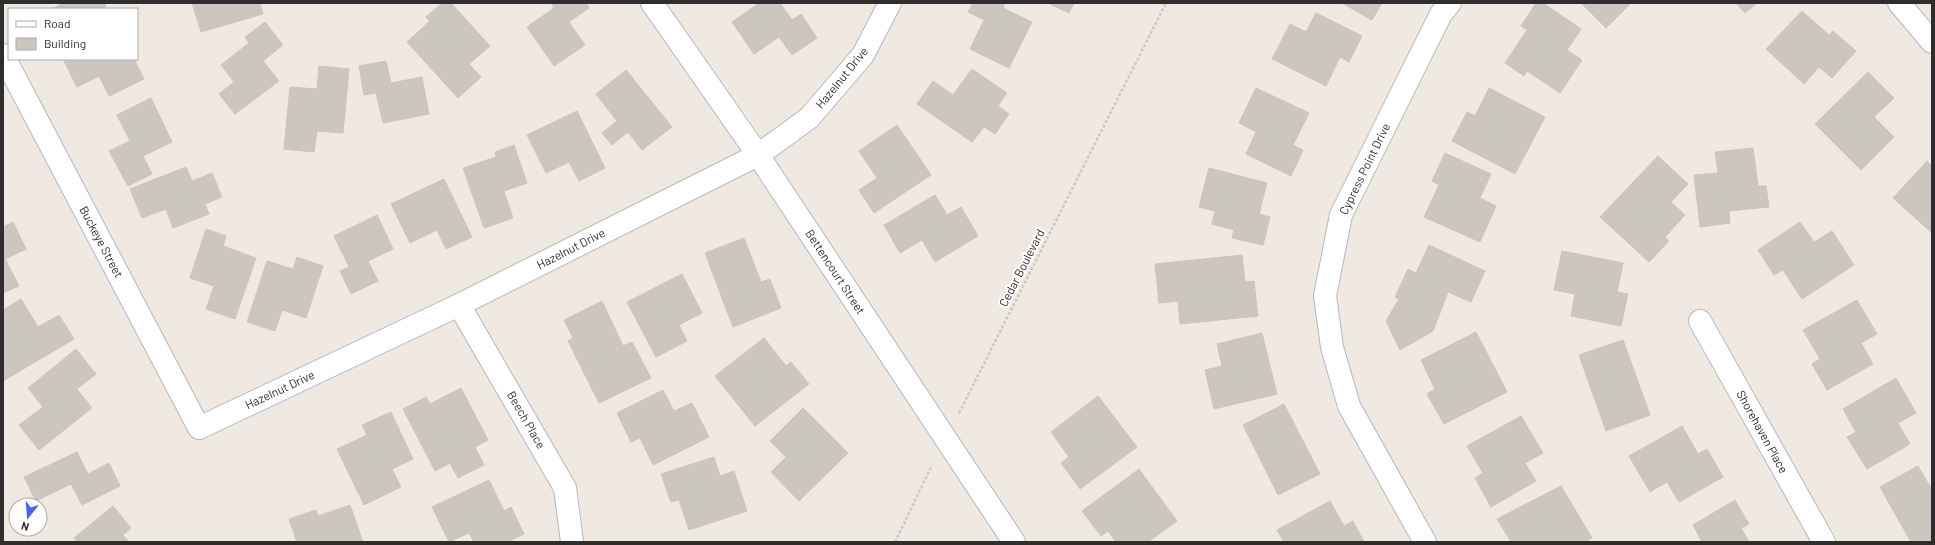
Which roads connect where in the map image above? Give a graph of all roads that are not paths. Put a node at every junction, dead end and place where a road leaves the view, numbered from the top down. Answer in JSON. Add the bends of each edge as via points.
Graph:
{"nodes":[{"id":1,"x":652,"y":3,"type":"edge"},
{"id":2,"x":890,"y":3,"type":"edge"},
{"id":3,"x":1450,"y":3,"type":"edge"},
{"id":4,"x":1898,"y":3,"type":"edge"},
{"id":5,"x":1932,"y":42,"type":"edge"},
{"id":6,"x":3,"y":55,"type":"edge"},
{"id":7,"x":758,"y":155,"type":"junction"},
{"id":8,"x":459,"y":305,"type":"junction"},
{"id":9,"x":1700,"y":321,"type":"dead end"},
{"id":10,"x":199,"y":428,"type":"joint"},
{"id":11,"x":572,"y":542,"type":"edge"},
{"id":12,"x":1014,"y":542,"type":"edge"},
{"id":13,"x":1425,"y":542,"type":"edge"},
{"id":14,"x":1824,"y":542,"type":"edge"}],
"edges":[{"from":1,"to":7,"type":"street","name":"Bettencourt Street"},
{"from":2,"to":7,"type":"street","name":"Hazelnut Drive","via":[[863,55],[809,118]]},
{"from":3,"to":13,"type":"street","name":"Cypress Point Drive","via":[[1441,14],[1341,215],[1325,296],[1332,347],[1349,406]]},
{"from":4,"to":5,"type":"street"},
{"from":6,"to":10,"type":"street","name":"Buckeye Street"},
{"from":7,"to":8,"type":"street","name":"Hazelnut Drive"},
{"from":7,"to":12,"type":"street","name":"Bettencourt Street"},
{"from":8,"to":10,"type":"street","name":"Hazelnut Drive"},
{"from":8,"to":11,"type":"street","name":"Beech Place","via":[[565,488]]},
{"from":9,"to":14,"type":"street","name":"Shorehaven Place"}]}
